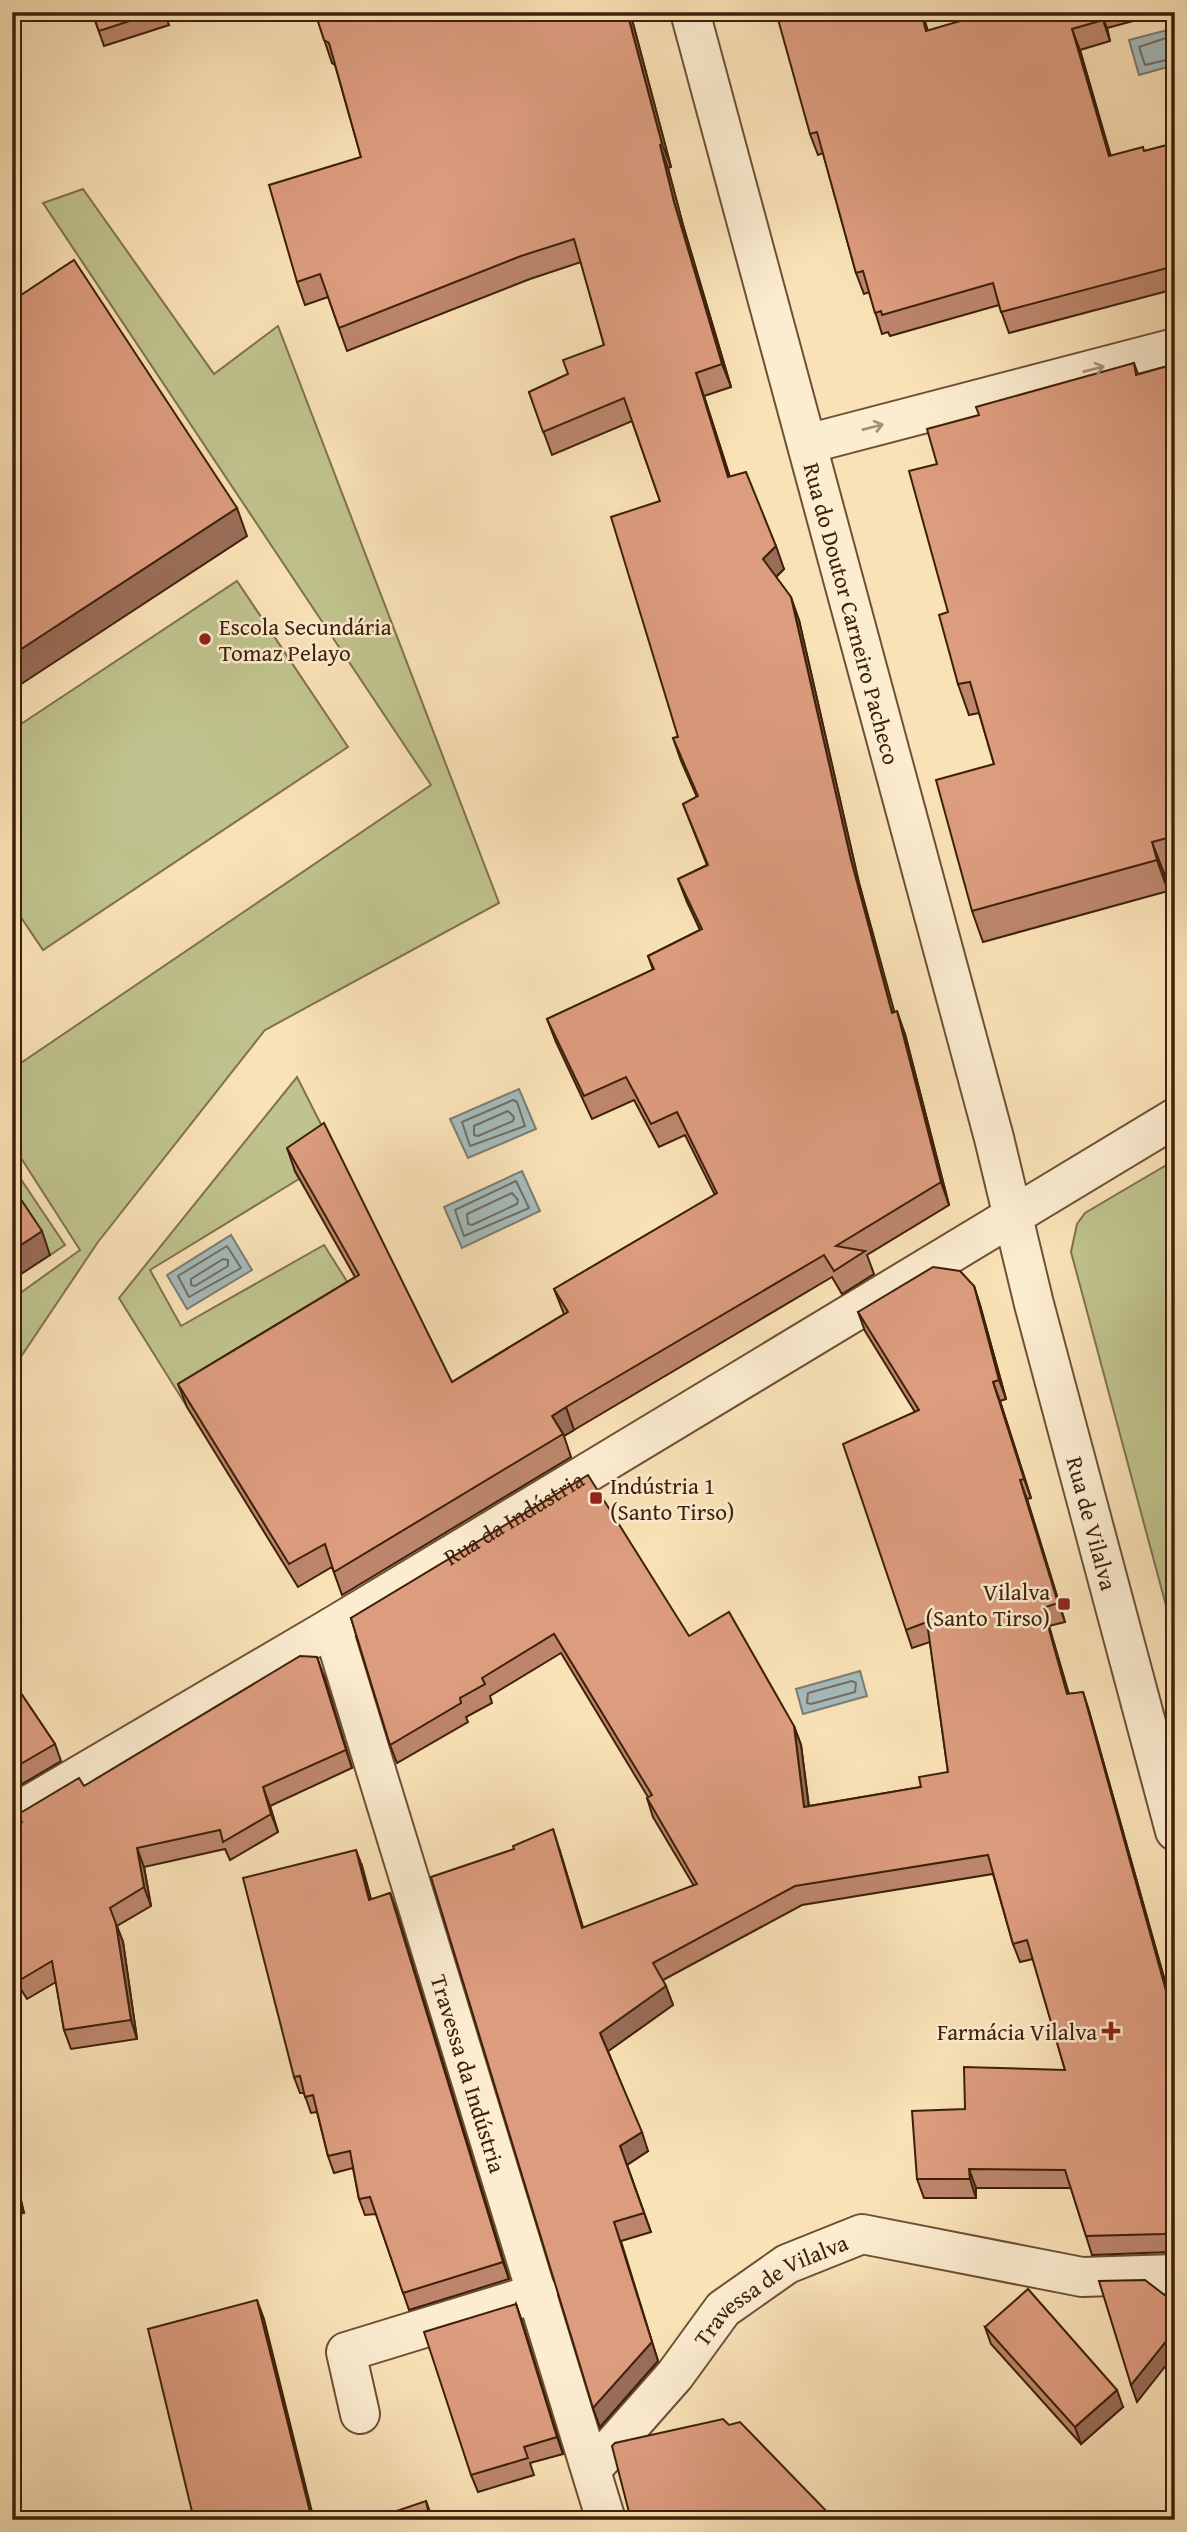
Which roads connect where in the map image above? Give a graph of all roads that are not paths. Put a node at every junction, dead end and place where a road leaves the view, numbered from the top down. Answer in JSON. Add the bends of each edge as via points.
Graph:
{"nodes":[{"id":1,"x":690,"y":12,"type":"edge"},
{"id":2,"x":1175,"y":348,"type":"edge"},
{"id":3,"x":807,"y":444,"type":"junction"},
{"id":4,"x":1175,"y":1118,"type":"edge"},
{"id":5,"x":1013,"y":1215,"type":"junction"},
{"id":6,"x":331,"y":1627,"type":"junction"},
{"id":7,"x":12,"y":1815,"type":"edge"},
{"id":8,"x":1175,"y":1830,"type":"edge"},
{"id":9,"x":1175,"y":2274,"type":"edge"},
{"id":10,"x":538,"y":2293,"type":"junction"},
{"id":11,"x":360,"y":2414,"type":"dead end"},
{"id":12,"x":592,"y":2469,"type":"junction"},
{"id":13,"x":606,"y":2520,"type":"edge"}],
"edges":[{"from":1,"to":3,"type":"street","name":"Rua do Doutor Carneiro Pacheco"},
{"from":3,"to":2,"type":"street","one_way":true},
{"from":3,"to":5,"type":"street","name":"Rua do Doutor Carneiro Pacheco"},
{"from":4,"to":5,"type":"street","name":"Rua da Indústria"},
{"from":5,"to":6,"type":"street","name":"Rua da Indústria"},
{"from":5,"to":8,"type":"street","name":"Rua de Vilalva"},
{"from":6,"to":7,"type":"street","name":"Rua da Indústria"},
{"from":6,"to":10,"type":"street","name":"Travessa da Indústria"},
{"from":9,"to":12,"type":"street","name":"Travessa de Vilalva","via":[[1082,2277],[862,2234],[787,2264],[723,2309],[675,2375]]},
{"from":10,"to":11,"type":"street","via":[[346,2352]]},
{"from":10,"to":12,"type":"street","name":"Travessa da Indústria"},
{"from":12,"to":13,"type":"street","name":"Travessa da Indústria"}]}
